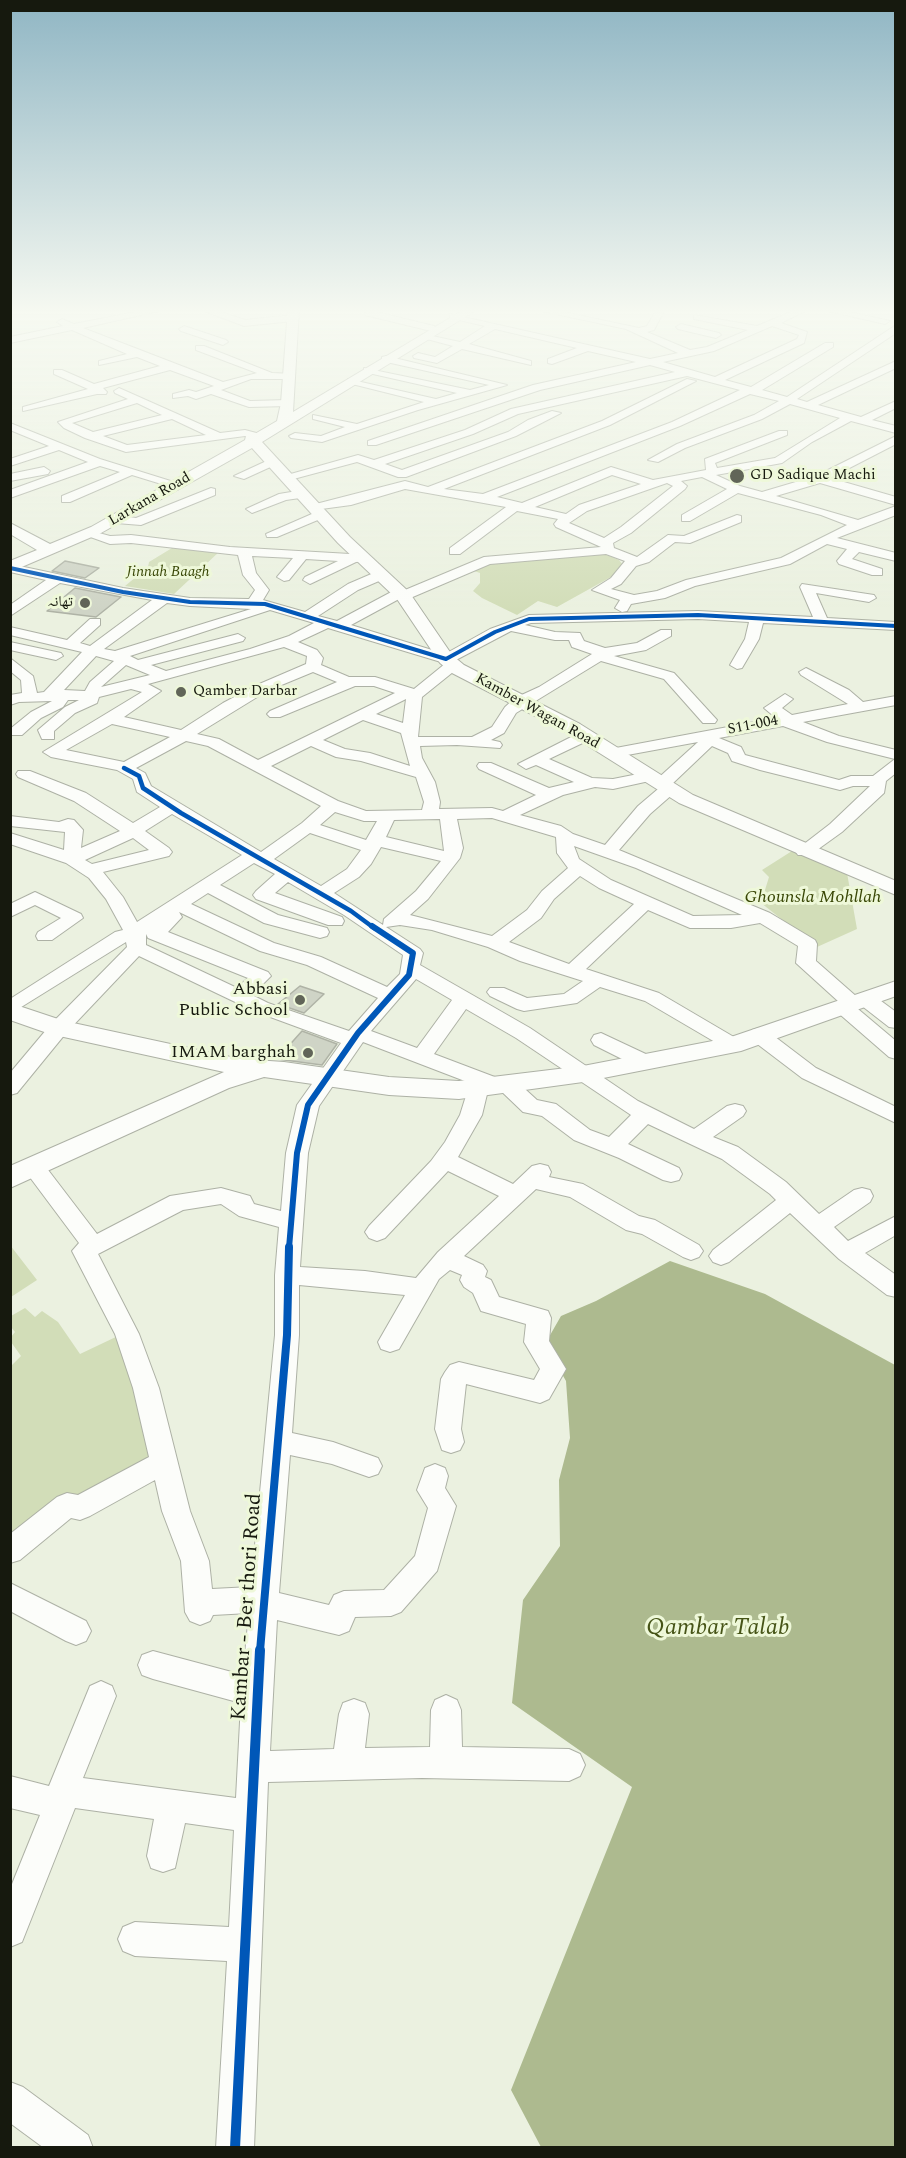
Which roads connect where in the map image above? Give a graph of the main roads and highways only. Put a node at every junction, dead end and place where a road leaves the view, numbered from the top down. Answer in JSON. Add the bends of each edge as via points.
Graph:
{"nodes":[{"id":1,"x":287,"y":410,"type":"edge"},
{"id":2,"x":302,"y":410,"type":"edge"},
{"id":3,"x":286,"y":420,"type":"junction"},
{"id":4,"x":255,"y":438,"type":"junction"},
{"id":5,"x":10,"y":527,"type":"edge"},
{"id":6,"x":81,"y":537,"type":"junction"},
{"id":7,"x":48,"y":550,"type":"junction"},
{"id":8,"x":10,"y":568,"type":"edge"},
{"id":9,"x":894,"y":888,"type":"edge"},
{"id":10,"x":896,"y":988,"type":"edge"},
{"id":11,"x":10,"y":1010,"type":"edge"},
{"id":12,"x":260,"y":1070,"type":"junction"},
{"id":13,"x":17,"y":1174,"type":"edge"}],
"edges":[{"from":1,"to":3,"type":"main road"},
{"from":2,"to":3,"type":"main road","name":"Larkana Road"},
{"from":3,"to":4,"type":"main road","name":"Larkana Road"},
{"from":4,"to":6,"type":"main road","name":"Larkana Road"},
{"from":4,"to":6,"type":"main road","name":"Larkana Road"},
{"from":4,"to":9,"type":"main road","name":"Kamber Wagan Road","via":[[359,558],[402,595],[449,662],[585,736],[686,800]]},
{"from":5,"to":7,"type":"main road"},
{"from":6,"to":7,"type":"main road","name":"Larkana Road"},
{"from":7,"to":8,"type":"main road","name":"Larkana Road"},
{"from":10,"to":12,"type":"main road","via":[[732,1045],[583,1074],[459,1090],[389,1086]]},
{"from":11,"to":12,"type":"main road","via":[[59,1028]]},
{"from":12,"to":13,"type":"main road","via":[[220,1082]]}]}
